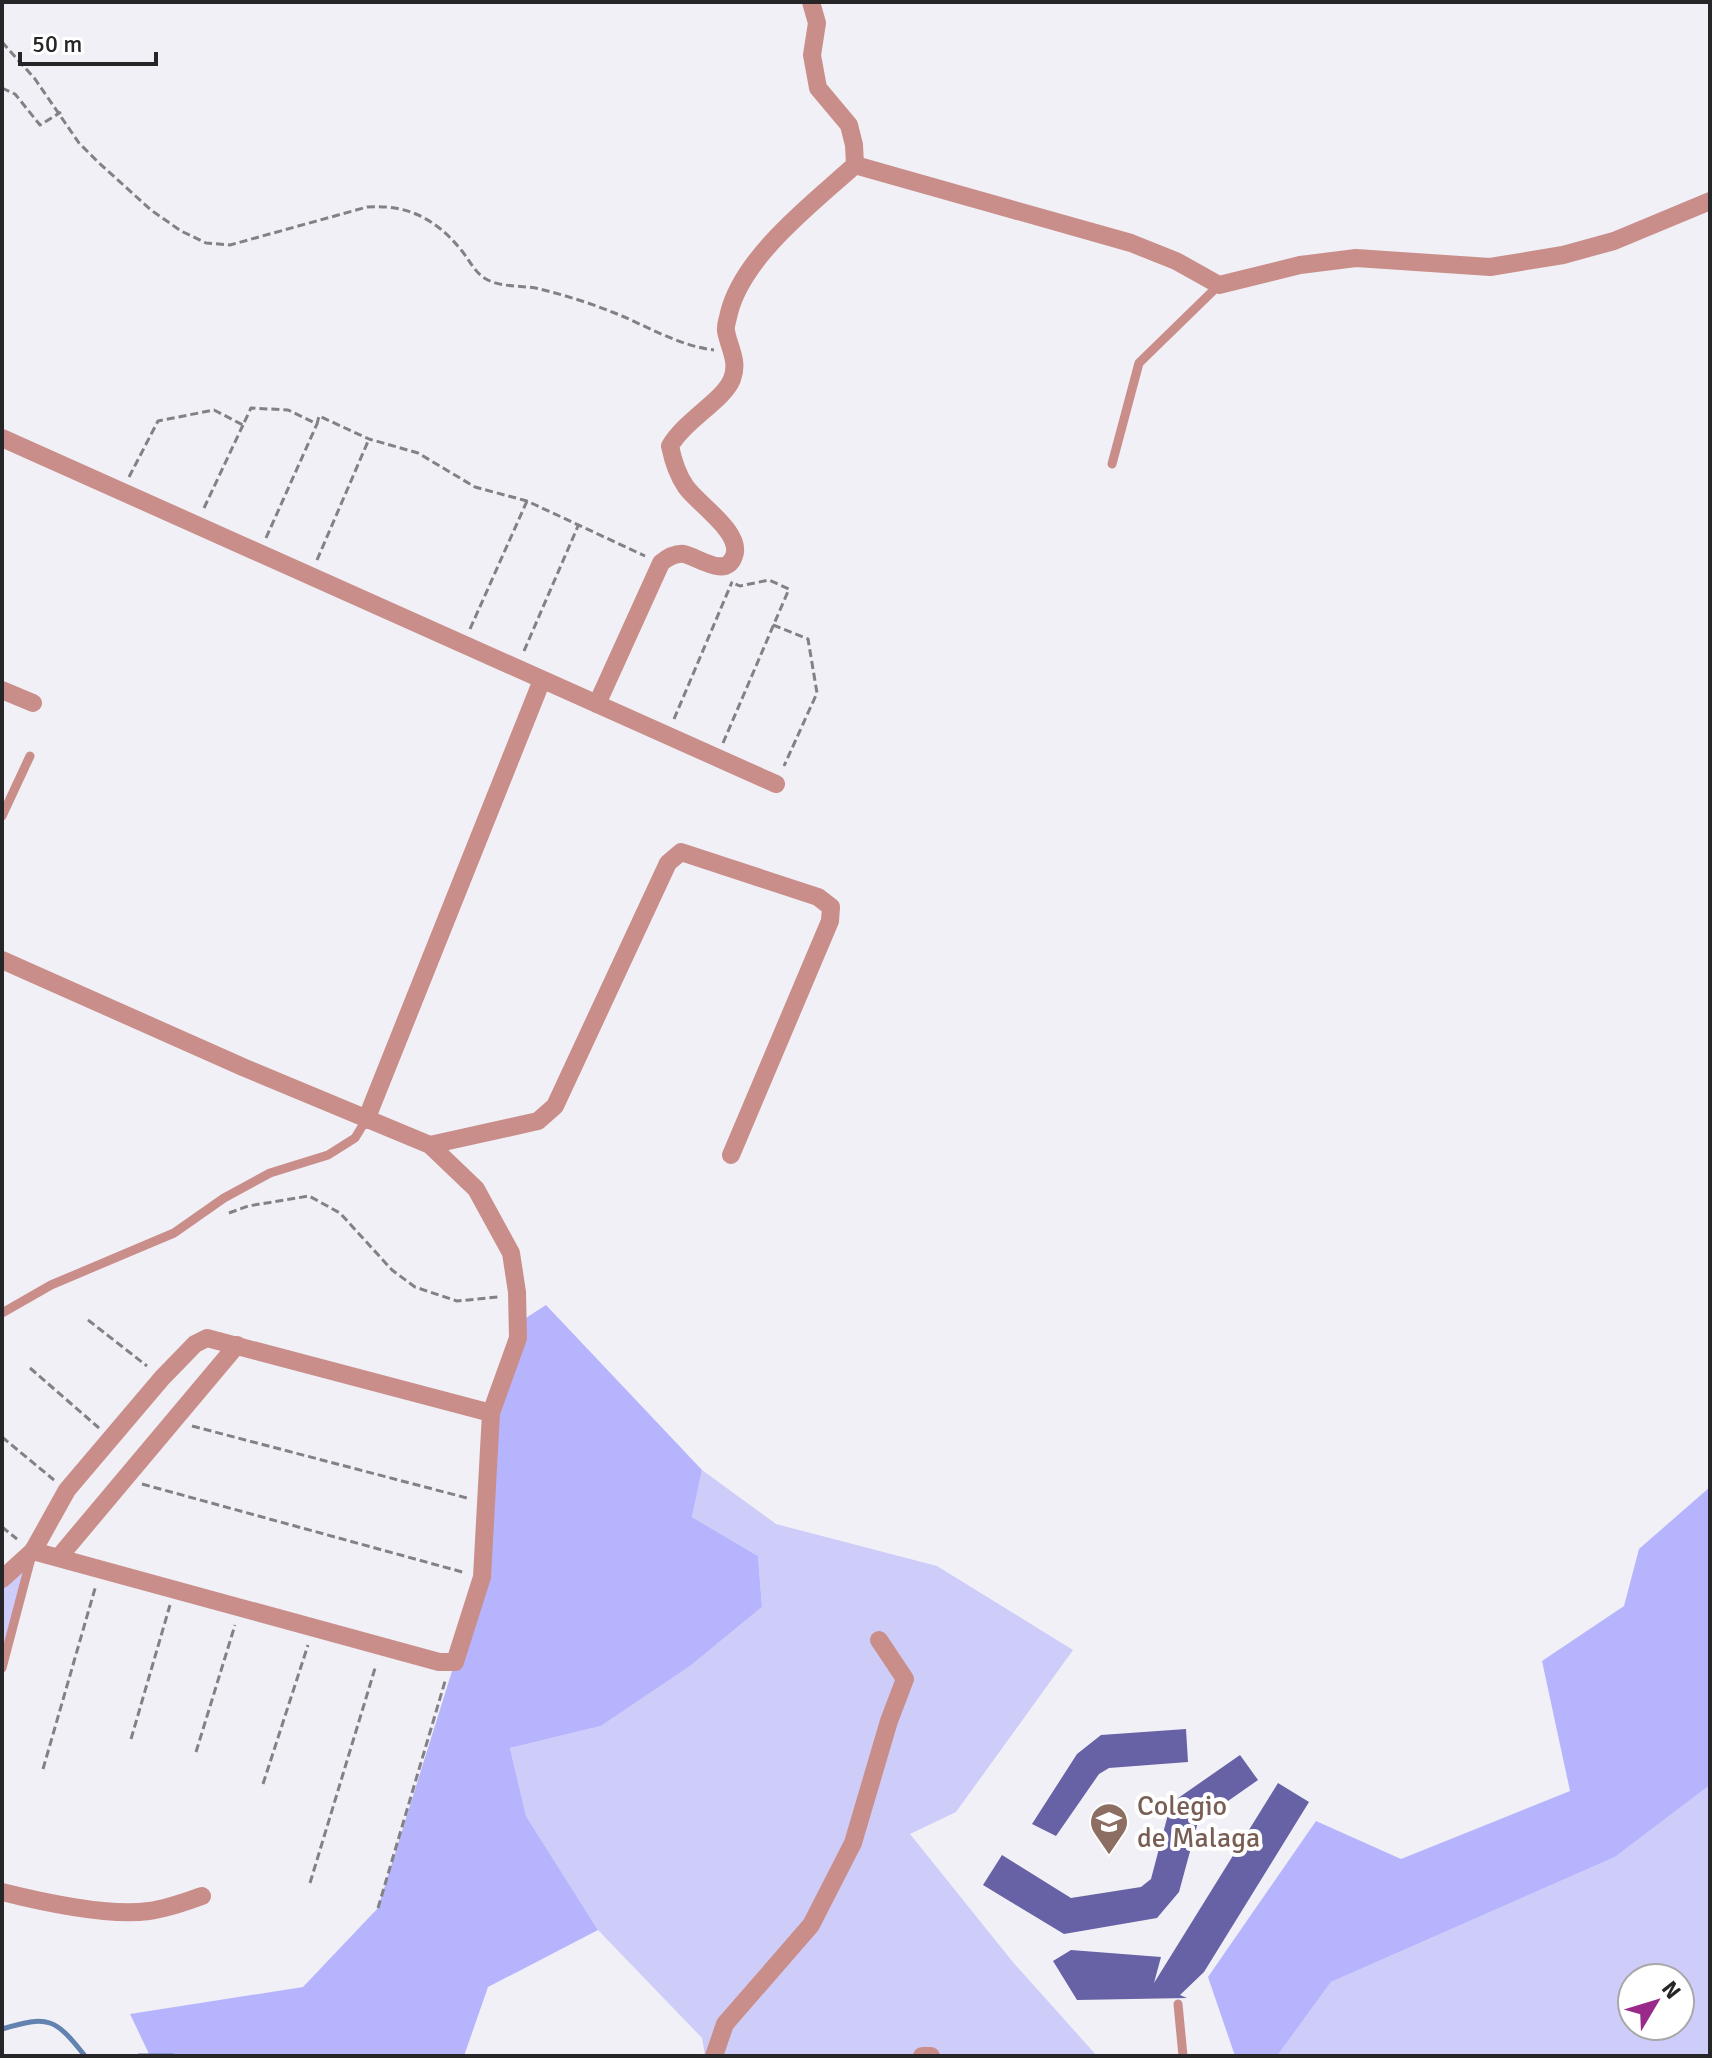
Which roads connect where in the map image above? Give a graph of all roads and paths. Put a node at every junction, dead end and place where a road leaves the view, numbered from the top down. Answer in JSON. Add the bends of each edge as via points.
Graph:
{"nodes":[{"id":1,"x":811,"y":2,"type":"edge"},
{"id":2,"x":2,"y":42,"type":"edge"},
{"id":3,"x":2,"y":88,"type":"edge"},
{"id":4,"x":61,"y":112,"type":"junction"},
{"id":5,"x":855,"y":165,"type":"junction"},
{"id":6,"x":1710,"y":201,"type":"edge"},
{"id":7,"x":1219,"y":285,"type":"junction"},
{"id":8,"x":733,"y":352,"type":"junction"},
{"id":9,"x":317,"y":424,"type":"junction"},
{"id":10,"x":243,"y":425,"type":"junction"},
{"id":11,"x":2,"y":438,"type":"edge"},
{"id":12,"x":369,"y":439,"type":"junction"},
{"id":13,"x":1112,"y":464,"type":"dead end"},
{"id":14,"x":122,"y":491,"type":"junction"},
{"id":15,"x":527,"y":501,"type":"junction"},
{"id":16,"x":197,"y":525,"type":"junction"},
{"id":17,"x":578,"y":526,"type":"junction"},
{"id":18,"x":259,"y":553,"type":"junction"},
{"id":19,"x":661,"y":563,"type":"junction"},
{"id":20,"x":310,"y":576,"type":"junction"},
{"id":21,"x":722,"y":578,"type":"dead end"},
{"id":22,"x":732,"y":582,"type":"junction"},
{"id":23,"x":773,"y":625,"type":"junction"},
{"id":24,"x":463,"y":644,"type":"junction"},
{"id":25,"x":517,"y":668,"type":"junction"},
{"id":26,"x":542,"y":680,"type":"junction"},
{"id":27,"x":2,"y":690,"type":"edge"},
{"id":28,"x":33,"y":703,"type":"dead end"},
{"id":29,"x":597,"y":704,"type":"junction"},
{"id":30,"x":667,"y":735,"type":"junction"},
{"id":31,"x":30,"y":756,"type":"dead end"},
{"id":32,"x":716,"y":757,"type":"junction"},
{"id":33,"x":776,"y":784,"type":"joint"},
{"id":34,"x":2,"y":816,"type":"edge"},
{"id":35,"x":2,"y":960,"type":"edge"},
{"id":36,"x":366,"y":1120,"type":"junction"},
{"id":37,"x":430,"y":1145,"type":"junction"},
{"id":38,"x":731,"y":1155,"type":"dead end"},
{"id":39,"x":218,"y":1217,"type":"dead end"},
{"id":40,"x":517,"y":1292,"type":"junction"},
{"id":41,"x":2,"y":1313,"type":"edge"},
{"id":42,"x":88,"y":1320,"type":"dead end"},
{"id":43,"x":237,"y":1345,"type":"junction"},
{"id":44,"x":30,"y":1368,"type":"dead end"},
{"id":45,"x":162,"y":1378,"type":"junction"},
{"id":46,"x":491,"y":1413,"type":"junction"},
{"id":47,"x":173,"y":1421,"type":"junction"},
{"id":48,"x":2,"y":1437,"type":"edge"},
{"id":49,"x":111,"y":1438,"type":"junction"},
{"id":50,"x":124,"y":1479,"type":"junction"},
{"id":51,"x":67,"y":1490,"type":"junction"},
{"id":52,"x":486,"y":1502,"type":"junction"},
{"id":53,"x":33,"y":1551,"type":"junction"},
{"id":54,"x":59,"y":1557,"type":"junction"},
{"id":55,"x":100,"y":1569,"type":"junction"},
{"id":56,"x":482,"y":1577,"type":"junction"},
{"id":57,"x":2,"y":1579,"type":"edge"},
{"id":58,"x":175,"y":1590,"type":"junction"},
{"id":59,"x":241,"y":1606,"type":"junction"},
{"id":60,"x":314,"y":1627,"type":"junction"},
{"id":61,"x":879,"y":1640,"type":"dead end"},
{"id":62,"x":382,"y":1646,"type":"junction"},
{"id":63,"x":453,"y":1661,"type":"junction"},
{"id":64,"x":2,"y":1668,"type":"edge"},
{"id":65,"x":131,"y":1739,"type":"dead end"},
{"id":66,"x":196,"y":1752,"type":"dead end"},
{"id":67,"x":43,"y":1769,"type":"dead end"},
{"id":68,"x":263,"y":1784,"type":"dead end"},
{"id":69,"x":310,"y":1883,"type":"dead end"},
{"id":70,"x":2,"y":1892,"type":"edge"},
{"id":71,"x":202,"y":1896,"type":"dead end"},
{"id":72,"x":378,"y":1908,"type":"dead end"},
{"id":73,"x":1178,"y":2004,"type":"dead end"},
{"id":74,"x":714,"y":2056,"type":"edge"},
{"id":75,"x":922,"y":2056,"type":"edge"},
{"id":76,"x":931,"y":2056,"type":"edge"},
{"id":77,"x":1183,"y":2056,"type":"edge"}],
"edges":[{"from":1,"to":5,"type":"street","via":[[817,23],[812,55],[818,88],[849,125]]},
{"from":2,"to":4,"type":"path"},
{"from":3,"to":4,"type":"path","via":[[15,94],[40,125]]},
{"from":4,"to":8,"type":"path","via":[[79,143],[130,193],[206,243],[230,245],[367,207],[412,211],[439,226],[476,271],[496,283],[538,289],[604,309],[663,336]]},
{"from":5,"to":7,"type":"street","via":[[1131,243]]},
{"from":5,"to":8,"type":"street","via":[[771,244],[743,280],[725,329]]},
{"from":6,"to":7,"type":"street","via":[[1614,241],[1563,255],[1490,267],[1356,258]]},
{"from":7,"to":13,"type":"lane","via":[[1139,363]]},
{"from":8,"to":19,"type":"street","via":[[733,378],[726,390],[670,446],[687,488],[733,539],[735,554],[722,566],[685,554]]},
{"from":9,"to":10,"type":"path","via":[[288,410],[251,408]]},
{"from":9,"to":12,"type":"path","via":[[319,416]]},
{"from":9,"to":18,"type":"path"},
{"from":10,"to":14,"type":"path","via":[[214,410],[158,421]]},
{"from":10,"to":16,"type":"path"},
{"from":11,"to":14,"type":"street"},
{"from":12,"to":15,"type":"path","via":[[418,453],[475,487]]},
{"from":12,"to":20,"type":"path"},
{"from":14,"to":16,"type":"street"},
{"from":15,"to":17,"type":"path"},
{"from":15,"to":24,"type":"path"},
{"from":16,"to":18,"type":"street"},
{"from":17,"to":19,"type":"path"},
{"from":17,"to":25,"type":"path"},
{"from":18,"to":20,"type":"street"},
{"from":19,"to":29,"type":"street"},
{"from":20,"to":24,"type":"street"},
{"from":21,"to":22,"type":"path"},
{"from":22,"to":23,"type":"path","via":[[740,586],[769,580],[789,589]]},
{"from":22,"to":30,"type":"path"},
{"from":23,"to":32,"type":"path"},
{"from":23,"to":33,"type":"path","via":[[808,639],[817,693]]},
{"from":24,"to":25,"type":"street"},
{"from":25,"to":26,"type":"street"},
{"from":26,"to":29,"type":"street"},
{"from":26,"to":36,"type":"street"},
{"from":27,"to":28,"type":"street"},
{"from":29,"to":30,"type":"street"},
{"from":30,"to":32,"type":"street"},
{"from":31,"to":34,"type":"lane"},
{"from":32,"to":33,"type":"street"},
{"from":35,"to":36,"type":"street"},
{"from":36,"to":37,"type":"street"},
{"from":36,"to":41,"type":"lane","via":[[355,1138],[328,1155],[270,1173],[174,1233],[51,1285]]},
{"from":37,"to":38,"type":"street","via":[[538,1121],[555,1106],[668,863],[681,852],[818,897],[831,907],[830,921]]},
{"from":37,"to":40,"type":"street","via":[[476,1189],[511,1253]]},
{"from":39,"to":40,"type":"path","via":[[309,1196],[340,1213],[392,1270],[427,1292],[457,1301]]},
{"from":40,"to":46,"type":"street","via":[[518,1338]]},
{"from":42,"to":45,"type":"path"},
{"from":43,"to":45,"type":"street","via":[[207,1338]]},
{"from":43,"to":46,"type":"street"},
{"from":43,"to":47,"type":"street"},
{"from":44,"to":49,"type":"path"},
{"from":45,"to":49,"type":"street"},
{"from":46,"to":52,"type":"street"},
{"from":47,"to":50,"type":"street"},
{"from":47,"to":52,"type":"path"},
{"from":48,"to":51,"type":"path"},
{"from":49,"to":51,"type":"street"},
{"from":50,"to":54,"type":"street"},
{"from":50,"to":56,"type":"path"},
{"from":51,"to":53,"type":"street"},
{"from":52,"to":56,"type":"street"},
{"from":53,"to":54,"type":"street"},
{"from":53,"to":57,"type":"street"},
{"from":53,"to":64,"type":"lane"},
{"from":54,"to":55,"type":"street"},
{"from":55,"to":58,"type":"street"},
{"from":55,"to":67,"type":"path"},
{"from":56,"to":63,"type":"street"},
{"from":58,"to":59,"type":"street"},
{"from":58,"to":65,"type":"path"},
{"from":59,"to":60,"type":"street"},
{"from":59,"to":66,"type":"path"},
{"from":60,"to":62,"type":"street"},
{"from":60,"to":68,"type":"path"},
{"from":61,"to":74,"type":"street","via":[[905,1679],[853,1843],[811,1925],[725,2024]]},
{"from":62,"to":63,"type":"street"},
{"from":62,"to":69,"type":"path"},
{"from":63,"to":72,"type":"path"},
{"from":70,"to":71,"type":"street","via":[[119,1912],[146,1912]]},
{"from":73,"to":77,"type":"lane"},
{"from":75,"to":76,"type":"street"}]}
